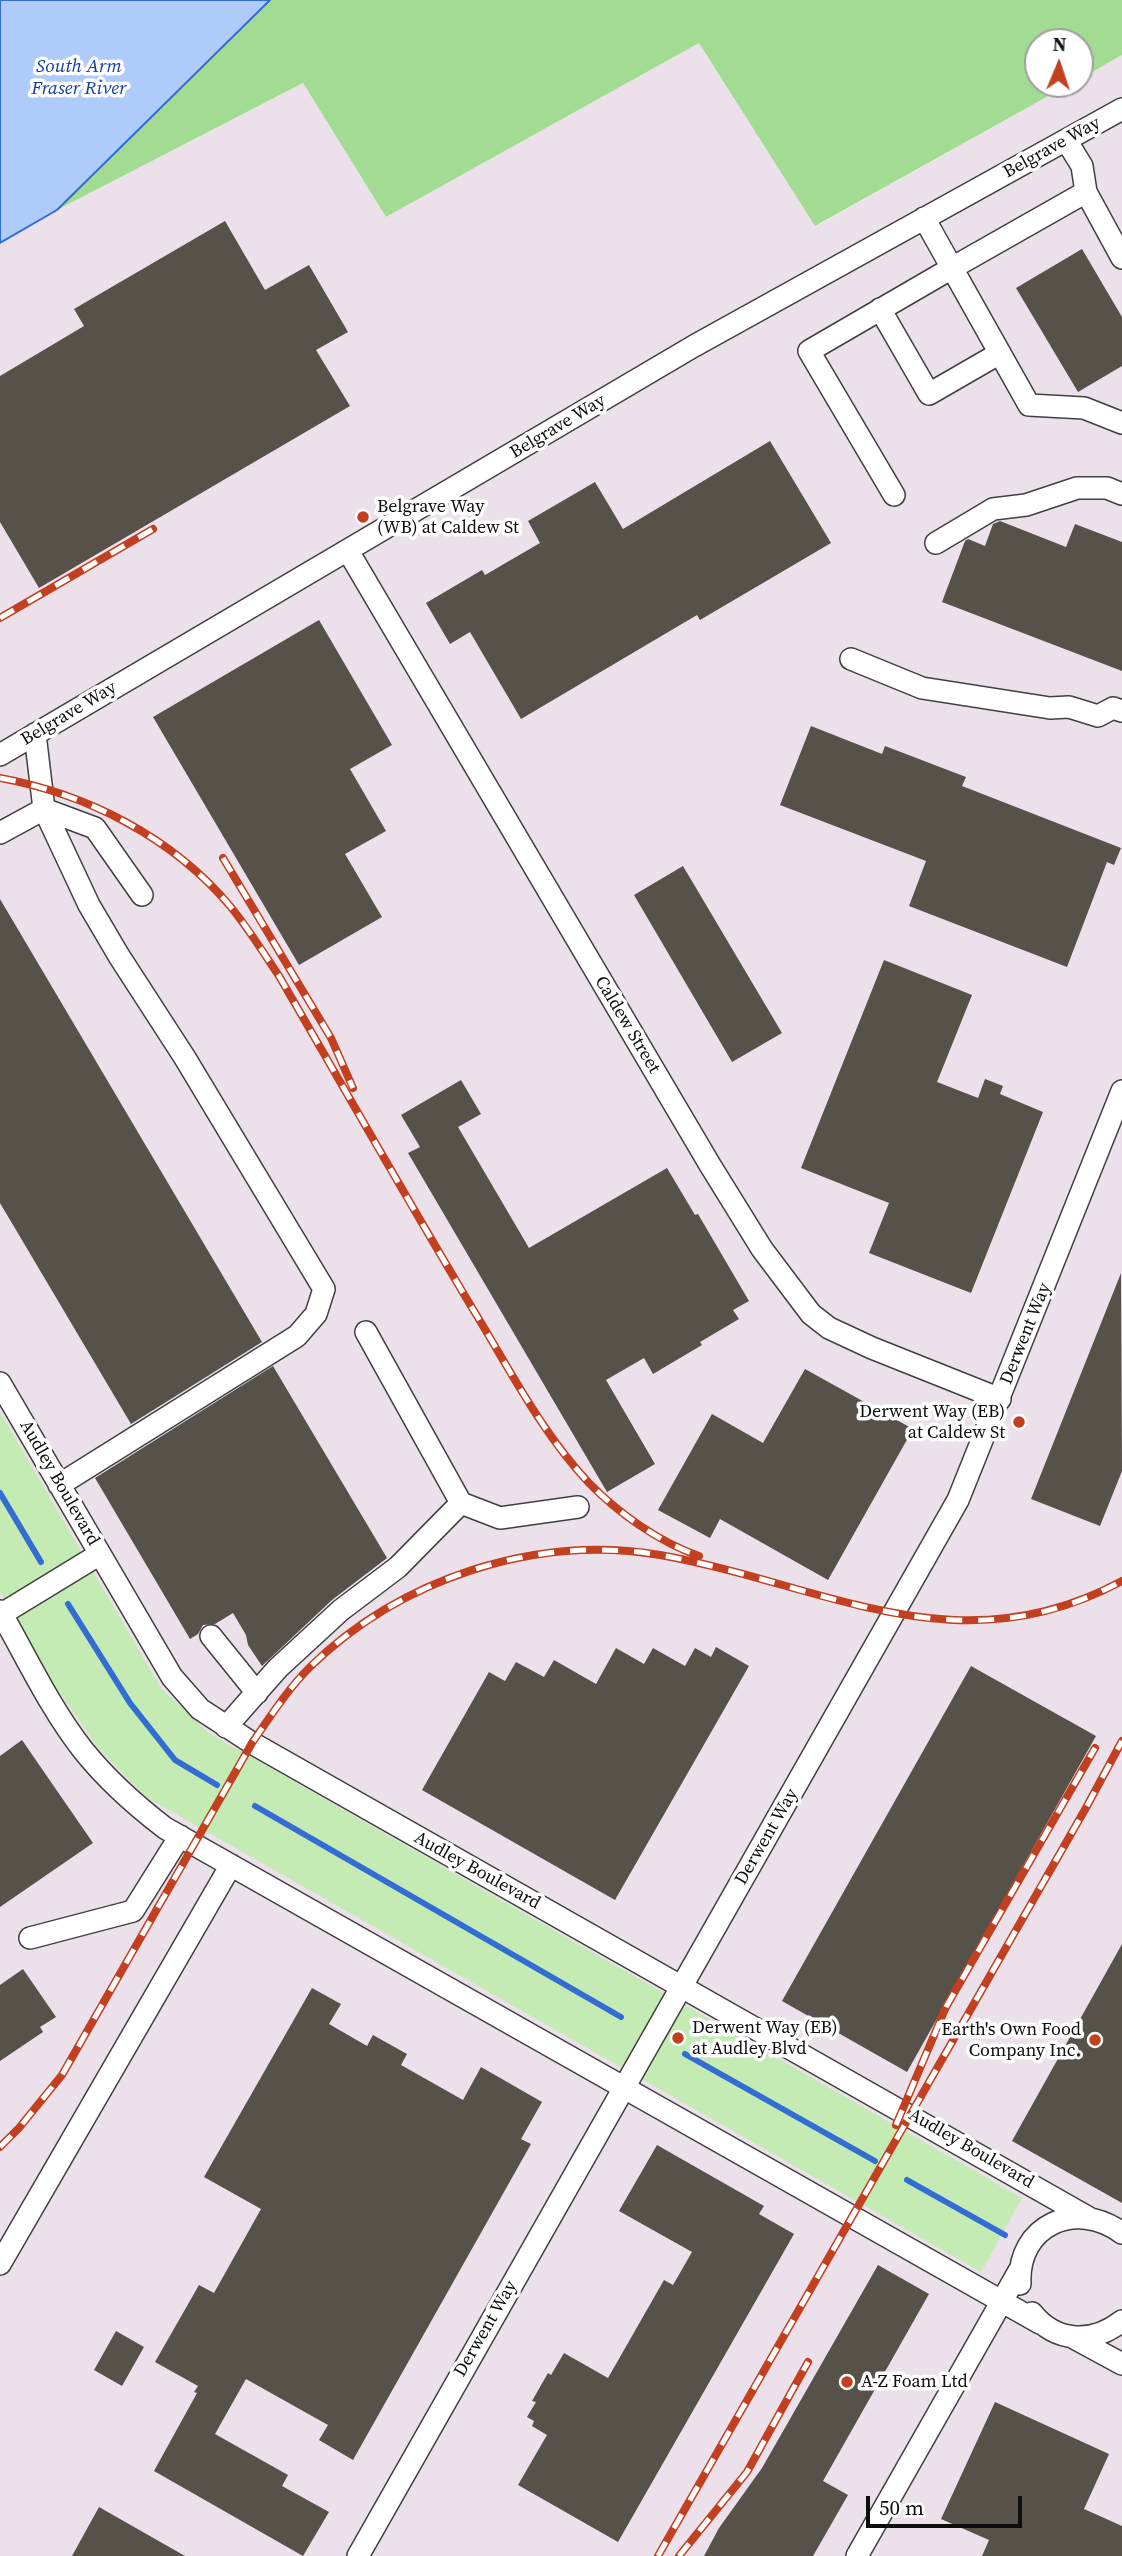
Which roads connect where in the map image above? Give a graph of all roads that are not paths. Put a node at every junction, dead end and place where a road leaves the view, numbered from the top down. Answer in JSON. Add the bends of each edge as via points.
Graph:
{"nodes":[{"id":1,"x":1122,"y":109,"type":"edge"},
{"id":2,"x":1066,"y":140,"type":"junction"},
{"id":3,"x":1086,"y":192,"type":"junction"},
{"id":4,"x":924,"y":218,"type":"junction"},
{"id":5,"x":1122,"y":258,"type":"edge"},
{"id":6,"x":952,"y":268,"type":"junction"},
{"id":7,"x":880,"y":309,"type":"junction"},
{"id":8,"x":1000,"y":353,"type":"junction"},
{"id":9,"x":1122,"y":423,"type":"edge"},
{"id":10,"x":1122,"y":494,"type":"edge"},
{"id":11,"x":894,"y":495,"type":"dead end"},
{"id":12,"x":936,"y":543,"type":"dead end"},
{"id":13,"x":348,"y":551,"type":"junction"},
{"id":14,"x":851,"y":659,"type":"dead end"},
{"id":15,"x":1122,"y":711,"type":"edge"},
{"id":16,"x":36,"y":734,"type":"junction"},
{"id":17,"x":0,"y":755,"type":"edge"},
{"id":18,"x":44,"y":809,"type":"junction"},
{"id":19,"x":0,"y":833,"type":"edge"},
{"id":20,"x":142,"y":895,"type":"dead end"},
{"id":21,"x":1122,"y":1091,"type":"edge"},
{"id":22,"x":366,"y":1332,"type":"dead end"},
{"id":23,"x":0,"y":1383,"type":"edge"},
{"id":24,"x":1000,"y":1399,"type":"junction"},
{"id":25,"x":59,"y":1485,"type":"junction"},
{"id":26,"x":461,"y":1503,"type":"junction"},
{"id":27,"x":578,"y":1507,"type":"dead end"},
{"id":28,"x":100,"y":1554,"type":"junction"},
{"id":29,"x":1,"y":1614,"type":"edge"},
{"id":30,"x":211,"y":1636,"type":"dead end"},
{"id":31,"x":257,"y":1693,"type":"junction"},
{"id":32,"x":226,"y":1727,"type":"junction"},
{"id":33,"x":180,"y":1836,"type":"junction"},
{"id":34,"x":231,"y":1865,"type":"junction"},
{"id":35,"x":30,"y":1938,"type":"dead end"},
{"id":36,"x":682,"y":1986,"type":"junction"},
{"id":37,"x":624,"y":2087,"type":"junction"},
{"id":38,"x":1090,"y":2218,"type":"junction"},
{"id":39,"x":1122,"y":2233,"type":"edge"},
{"id":40,"x":0,"y":2264,"type":"edge"},
{"id":41,"x":1019,"y":2271,"type":"junction"},
{"id":42,"x":1003,"y":2302,"type":"junction"},
{"id":43,"x":1122,"y":2321,"type":"edge"},
{"id":44,"x":1040,"y":2323,"type":"junction"},
{"id":45,"x":1074,"y":2338,"type":"junction"},
{"id":46,"x":1122,"y":2364,"type":"edge"},
{"id":47,"x":358,"y":2556,"type":"edge"},
{"id":48,"x":857,"y":2556,"type":"edge"}],
"edges":[{"from":1,"to":2,"type":"street","name":"Belgrave Way"},
{"from":2,"to":3,"type":"street","via":[[1082,166]]},
{"from":2,"to":4,"type":"street","name":"Belgrave Way"},
{"from":3,"to":5,"type":"street"},
{"from":3,"to":6,"type":"street"},
{"from":4,"to":6,"type":"street"},
{"from":4,"to":13,"type":"street","name":"Belgrave Way","via":[[694,346]]},
{"from":6,"to":7,"type":"street"},
{"from":6,"to":8,"type":"street"},
{"from":7,"to":8,"type":"street","via":[[929,394]]},
{"from":7,"to":11,"type":"street","via":[[809,351]]},
{"from":8,"to":9,"type":"street","via":[[1029,405],[1084,408]]},
{"from":10,"to":12,"type":"street","via":[[1107,488],[1077,488],[1026,506],[993,509]]},
{"from":13,"to":16,"type":"street","name":"Belgrave Way"},
{"from":13,"to":24,"type":"street","name":"Caldew Street","via":[[703,1153],[796,1297],[829,1328]]},
{"from":14,"to":15,"type":"street","via":[[922,688],[1069,707],[1098,716],[1113,708]]},
{"from":16,"to":17,"type":"street","name":"Belgrave Way"},
{"from":16,"to":18,"type":"street"},
{"from":18,"to":19,"type":"street"},
{"from":18,"to":20,"type":"street","via":[[95,828]]},
{"from":18,"to":25,"type":"street","via":[[95,915],[324,1289],[316,1314],[297,1336]]},
{"from":21,"to":24,"type":"street","name":"Derwent Way"},
{"from":22,"to":26,"type":"street"},
{"from":23,"to":25,"type":"street","name":"Audley Boulevard"},
{"from":24,"to":36,"type":"street","name":"Derwent Way","via":[[958,1500]]},
{"from":25,"to":28,"type":"street","name":"Audley Boulevard"},
{"from":26,"to":27,"type":"street","via":[[500,1518]]},
{"from":26,"to":31,"type":"street","via":[[398,1567],[341,1610],[278,1668]]},
{"from":28,"to":29,"type":"street"},
{"from":28,"to":32,"type":"street","name":"Audley Boulevard","via":[[172,1677],[200,1709]]},
{"from":29,"to":33,"type":"street","via":[[82,1749],[136,1805]]},
{"from":30,"to":31,"type":"street"},
{"from":31,"to":32,"type":"street"},
{"from":32,"to":36,"type":"street","name":"Audley Boulevard"},
{"from":33,"to":34,"type":"street"},
{"from":33,"to":35,"type":"street","via":[[133,1911]]},
{"from":34,"to":37,"type":"street"},
{"from":34,"to":40,"type":"street"},
{"from":36,"to":37,"type":"street","name":"Derwent Way"},
{"from":36,"to":38,"type":"street","name":"Audley Boulevard"},
{"from":37,"to":42,"type":"street"},
{"from":37,"to":47,"type":"street","name":"Derwent Way"},
{"from":38,"to":39,"type":"street","name":"Audley Boulevard"},
{"from":38,"to":41,"type":"street","via":[[1068,2218],[1049,2225],[1024,2253]]},
{"from":41,"to":42,"type":"street"},
{"from":41,"to":44,"type":"street","via":[[1027,2308]]},
{"from":42,"to":44,"type":"street"},
{"from":42,"to":48,"type":"street"},
{"from":43,"to":45,"type":"street","via":[[1093,2337]]},
{"from":44,"to":45,"type":"street"},
{"from":45,"to":46,"type":"street"}]}
